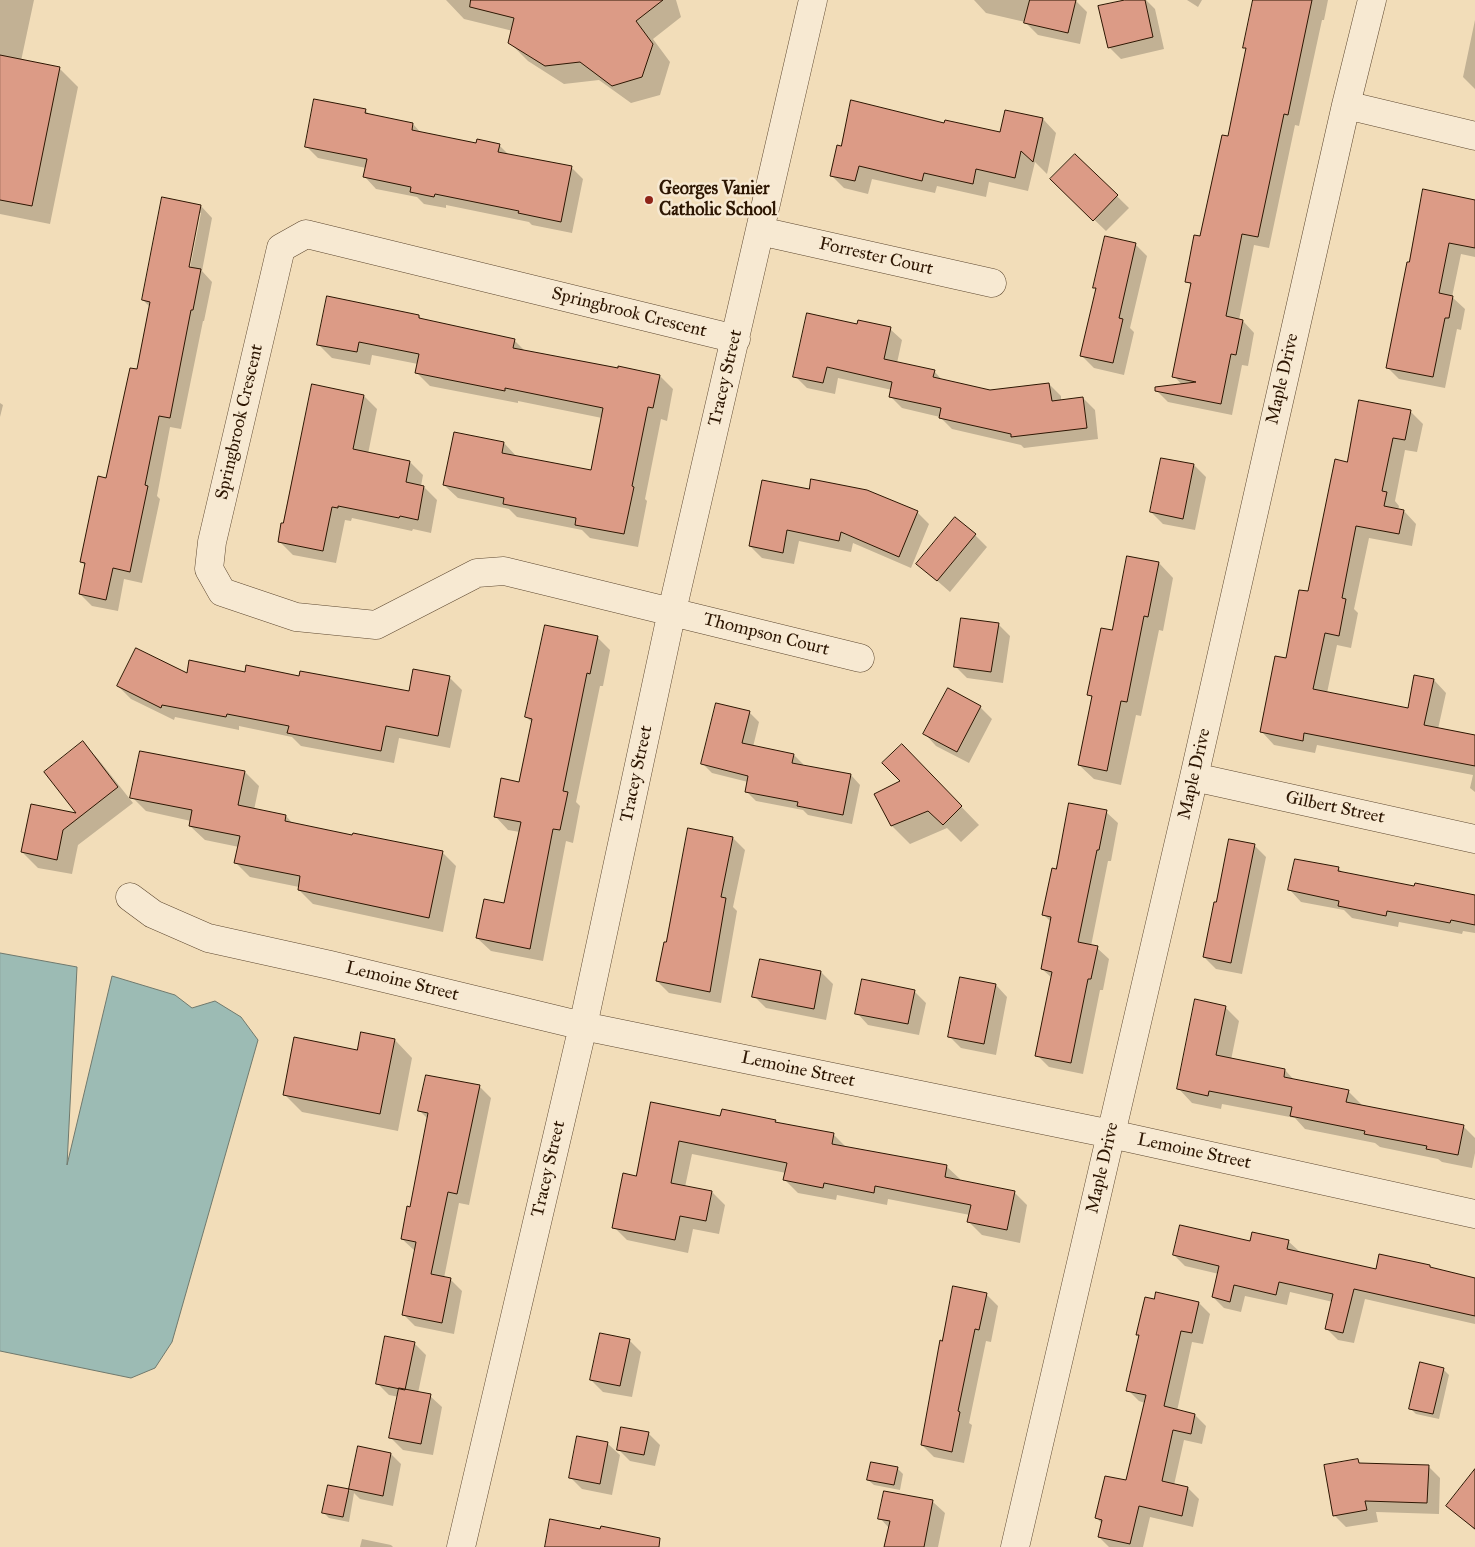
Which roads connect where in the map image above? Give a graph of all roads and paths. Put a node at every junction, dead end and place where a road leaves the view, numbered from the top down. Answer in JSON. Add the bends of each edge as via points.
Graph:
{"nodes":[{"id":1,"x":814,"y":0,"type":"edge"},
{"id":2,"x":1372,"y":0,"type":"edge"},
{"id":3,"x":1346,"y":105,"type":"junction"},
{"id":4,"x":1475,"y":136,"type":"edge"},
{"id":5,"x":760,"y":231,"type":"junction"},
{"id":6,"x":992,"y":283,"type":"dead end"},
{"id":7,"x":736,"y":339,"type":"junction"},
{"id":8,"x":672,"y":611,"type":"junction"},
{"id":9,"x":860,"y":658,"type":"dead end"},
{"id":10,"x":1194,"y":777,"type":"junction"},
{"id":11,"x":1475,"y":839,"type":"edge"},
{"id":12,"x":130,"y":897,"type":"dead end"},
{"id":13,"x":583,"y":1026,"type":"junction"},
{"id":14,"x":1111,"y":1134,"type":"junction"},
{"id":15,"x":1475,"y":1214,"type":"edge"},
{"id":16,"x":461,"y":1547,"type":"edge"},
{"id":17,"x":1015,"y":1547,"type":"edge"}],
"edges":[{"from":1,"to":5,"type":"street","name":"Tracey Street"},
{"from":2,"to":3,"type":"street","name":"Maple Drive"},
{"from":3,"to":4,"type":"street"},
{"from":3,"to":10,"type":"street","name":"Maple Drive"},
{"from":5,"to":6,"type":"street","name":"Forrester Court"},
{"from":5,"to":7,"type":"street","name":"Tracey Street"},
{"from":7,"to":8,"type":"street","name":"Tracey Street"},
{"from":7,"to":8,"type":"street","name":"Springbrook Crescent","via":[[306,234],[281,248],[212,542],[209,569],[222,592],[296,617],[376,625],[477,573],[504,571]]},
{"from":8,"to":9,"type":"street","name":"Thompson Court"},
{"from":8,"to":13,"type":"street","name":"Tracey Street"},
{"from":10,"to":11,"type":"street","name":"Gilbert Street"},
{"from":10,"to":14,"type":"street","name":"Maple Drive"},
{"from":12,"to":13,"type":"street","name":"Lemoine Street","via":[[153,914],[208,938]]},
{"from":13,"to":14,"type":"street","name":"Lemoine Street"},
{"from":13,"to":16,"type":"street","name":"Tracey Street"},
{"from":14,"to":15,"type":"street","name":"Lemoine Street"},
{"from":14,"to":17,"type":"street","name":"Maple Drive"}]}
